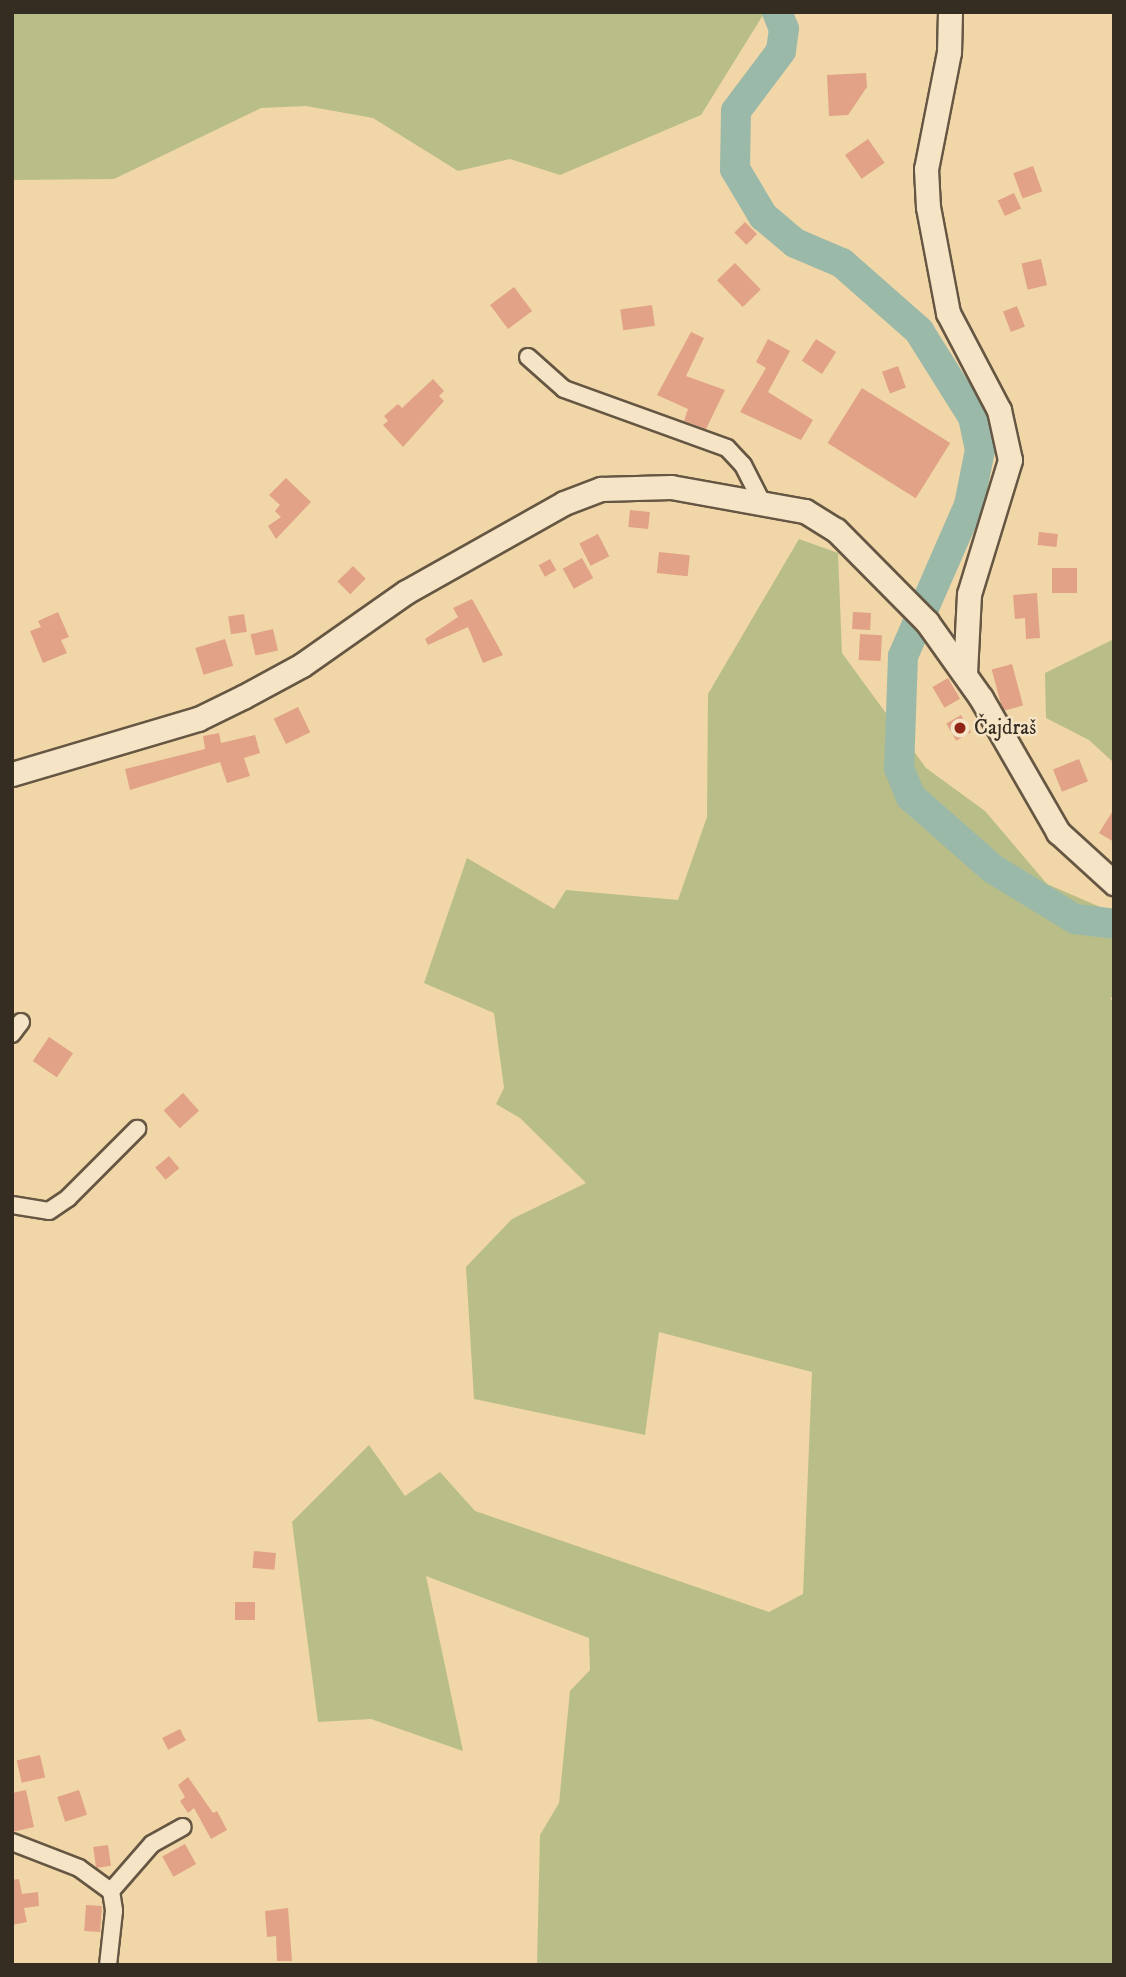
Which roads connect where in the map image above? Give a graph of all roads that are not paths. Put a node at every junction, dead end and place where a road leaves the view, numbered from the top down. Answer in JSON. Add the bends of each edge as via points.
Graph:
{"nodes":[{"id":1,"x":950,"y":12,"type":"edge"},
{"id":2,"x":528,"y":357,"type":"dead end"},
{"id":3,"x":761,"y":500,"type":"junction"},
{"id":4,"x":965,"y":674,"type":"junction"},
{"id":5,"x":12,"y":774,"type":"edge"},
{"id":6,"x":1114,"y":883,"type":"edge"},
{"id":7,"x":137,"y":1129,"type":"dead end"},
{"id":8,"x":12,"y":1205,"type":"edge"},
{"id":9,"x":183,"y":1828,"type":"dead end"},
{"id":10,"x":12,"y":1842,"type":"edge"},
{"id":11,"x":111,"y":1891,"type":"junction"},
{"id":12,"x":108,"y":1965,"type":"edge"}],
"edges":[{"from":1,"to":4,"type":"main road","via":[[949,52],[926,169],[928,207],[948,313],[999,410],[1010,460],[969,594]]},
{"from":2,"to":3,"type":"street","via":[[564,388],[727,448],[738,457]]},
{"from":3,"to":4,"type":"main road","via":[[805,511],[836,530],[927,622]]},
{"from":3,"to":5,"type":"main road","via":[[671,487],[601,489],[492,541],[406,592],[302,665],[220,708]]},
{"from":4,"to":6,"type":"main road","via":[[1058,832]]},
{"from":7,"to":8,"type":"street","via":[[68,1198],[48,1211]]},
{"from":9,"to":11,"type":"street","via":[[152,1844]]},
{"from":10,"to":11,"type":"street","via":[[79,1868]]},
{"from":11,"to":12,"type":"street","via":[[114,1911]]}]}
